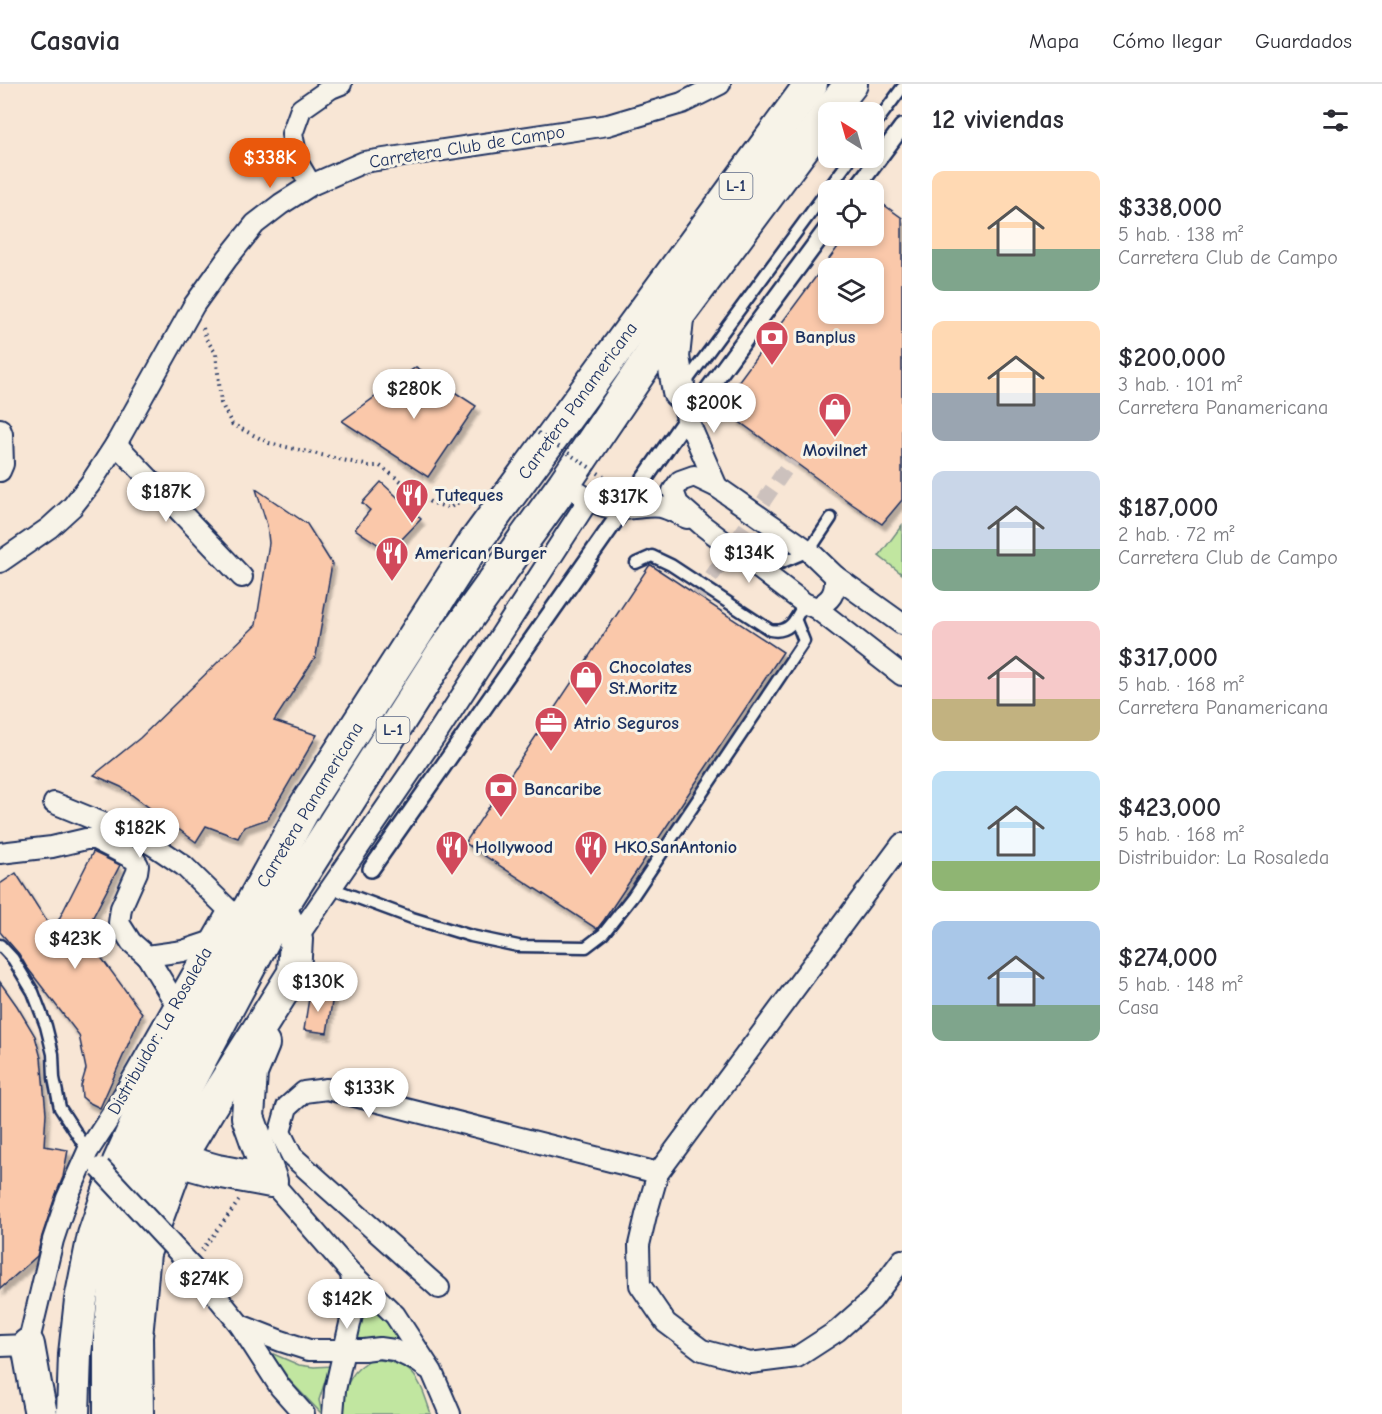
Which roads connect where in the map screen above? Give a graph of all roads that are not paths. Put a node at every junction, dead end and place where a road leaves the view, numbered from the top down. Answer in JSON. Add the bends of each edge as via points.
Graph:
{"nodes":[{"id":1,"x":341,"y":84,"type":"edge"},
{"id":2,"x":720,"y":84,"type":"edge"},
{"id":3,"x":811,"y":84,"type":"edge"},
{"id":4,"x":851,"y":84,"type":"edge"},
{"id":5,"x":902,"y":88,"type":"edge"},
{"id":6,"x":839,"y":102,"type":"edge"},
{"id":7,"x":884,"y":112,"type":"edge"},
{"id":8,"x":902,"y":127,"type":"edge"},
{"id":9,"x":818,"y":131,"type":"edge"},
{"id":10,"x":844,"y":168,"type":"edge"},
{"id":11,"x":862,"y":180,"type":"edge"},
{"id":12,"x":310,"y":185,"type":"junction"},
{"id":13,"x":818,"y":239,"type":"edge"},
{"id":14,"x":677,"y":317,"type":"junction"},
{"id":15,"x":683,"y":405,"type":"junction"},
{"id":16,"x":0,"y":429,"type":"edge"},
{"id":17,"x":116,"y":444,"type":"junction"},
{"id":18,"x":0,"y":471,"type":"edge"},
{"id":19,"x":717,"y":487,"type":"junction"},
{"id":20,"x":577,"y":492,"type":"junction"},
{"id":21,"x":624,"y":509,"type":"junction"},
{"id":22,"x":831,"y":518,"type":"dead end"},
{"id":23,"x":702,"y":525,"type":"junction"},
{"id":24,"x":809,"y":551,"type":"junction"},
{"id":25,"x":0,"y":562,"type":"edge"},
{"id":26,"x":636,"y":563,"type":"dead end"},
{"id":27,"x":760,"y":569,"type":"junction"},
{"id":28,"x":835,"y":576,"type":"junction"},
{"id":29,"x":242,"y":577,"type":"dead end"},
{"id":30,"x":805,"y":611,"type":"junction"},
{"id":31,"x":902,"y":624,"type":"edge"},
{"id":32,"x":902,"y":675,"type":"edge"},
{"id":33,"x":54,"y":803,"type":"dead end"},
{"id":34,"x":306,"y":805,"type":"junction"},
{"id":35,"x":902,"y":844,"type":"edge"},
{"id":36,"x":0,"y":853,"type":"edge"},
{"id":37,"x":371,"y":869,"type":"dead end"},
{"id":38,"x":331,"y":888,"type":"junction"},
{"id":39,"x":280,"y":909,"type":"junction"},
{"id":40,"x":229,"y":910,"type":"junction"},
{"id":41,"x":296,"y":939,"type":"junction"},
{"id":42,"x":213,"y":941,"type":"junction"},
{"id":43,"x":0,"y":945,"type":"edge"},
{"id":44,"x":147,"y":957,"type":"junction"},
{"id":45,"x":294,"y":973,"type":"junction"},
{"id":46,"x":176,"y":1004,"type":"junction"},
{"id":47,"x":88,"y":1151,"type":"junction"},
{"id":48,"x":178,"y":1160,"type":"junction"},
{"id":49,"x":658,"y":1173,"type":"junction"},
{"id":50,"x":264,"y":1180,"type":"junction"},
{"id":51,"x":902,"y":1260,"type":"edge"},
{"id":52,"x":351,"y":1273,"type":"junction"},
{"id":53,"x":439,"y":1288,"type":"dead end"},
{"id":54,"x":240,"y":1325,"type":"junction"},
{"id":55,"x":14,"y":1346,"type":"edge"},
{"id":56,"x":345,"y":1349,"type":"junction"},
{"id":57,"x":432,"y":1372,"type":"junction"},
{"id":58,"x":41,"y":1414,"type":"edge"},
{"id":59,"x":73,"y":1414,"type":"edge"},
{"id":60,"x":110,"y":1414,"type":"edge"},
{"id":61,"x":137,"y":1414,"type":"edge"},
{"id":62,"x":304,"y":1414,"type":"edge"},
{"id":63,"x":333,"y":1414,"type":"edge"},
{"id":64,"x":450,"y":1414,"type":"edge"}],
"edges":[{"from":1,"to":12,"type":"street","via":[[301,109],[292,134],[298,163]]},
{"from":2,"to":12,"type":"street","name":"Carretera Club de Campo","via":[[682,104],[608,125],[364,162]]},
{"from":3,"to":34,"type":"main road","name":"Carretera Panamericana","number":"L-1","via":[[475,542]]},
{"from":4,"to":6,"type":"main road","name":"Carretera Panamericana","number":"L-1"},
{"from":5,"to":7,"type":"lane"},
{"from":8,"to":11,"type":"street"},
{"from":9,"to":14,"type":"main road","name":"Carretera Panamericana","number":"L-1"},
{"from":10,"to":15,"type":"lane"},
{"from":12,"to":17,"type":"street","name":"Carretera Club de Campo","via":[[255,224],[227,259],[194,305]]},
{"from":13,"to":15,"type":"street"},
{"from":14,"to":15,"type":"main road","via":[[674,357]]},
{"from":14,"to":20,"type":"main road","name":"Carretera Panamericana","number":"L-1"},
{"from":15,"to":19,"type":"street"},
{"from":15,"to":21,"type":"street"},
{"from":16,"to":18,"type":"street"},
{"from":17,"to":25,"type":"street","name":"Carretera Club de Campo","via":[[72,507]]},
{"from":17,"to":29,"type":"street"},
{"from":19,"to":23,"type":"street","via":[[694,476],[680,481],[673,491],[678,504]]},
{"from":19,"to":24,"type":"street"},
{"from":20,"to":21,"type":"street","via":[[599,505]]},
{"from":20,"to":38,"type":"street","via":[[438,732]]},
{"from":20,"to":39,"type":"main road","name":"Carretera Panamericana","number":"L-1","via":[[443,652]]},
{"from":21,"to":23,"type":"street","via":[[662,507]]},
{"from":21,"to":37,"type":"street"},
{"from":22,"to":24,"type":"lane"},
{"from":23,"to":27,"type":"street"},
{"from":24,"to":27,"type":"lane"},
{"from":24,"to":28,"type":"street"},
{"from":26,"to":30,"type":"lane","via":[[652,556],[671,565],[770,630],[785,629]]},
{"from":27,"to":30,"type":"street"},
{"from":28,"to":30,"type":"street","via":[[836,588],[827,602]]},
{"from":28,"to":31,"type":"street"},
{"from":30,"to":32,"type":"street"},
{"from":30,"to":38,"type":"lane","via":[[804,641],[633,896],[603,934],[586,947],[518,946],[471,936]]},
{"from":33,"to":40,"type":"street","via":[[148,842],[184,866]]},
{"from":34,"to":40,"type":"main road"},
{"from":34,"to":59,"type":"main road","name":"Carretera Panamericana","number":"L-1","via":[[163,1065],[119,1162],[94,1235],[81,1300]]},
{"from":35,"to":49,"type":"street"},
{"from":36,"to":44,"type":"street","via":[[95,839],[135,859],[137,872],[119,922],[131,942]]},
{"from":38,"to":41,"type":"street"},
{"from":39,"to":41,"type":"main road"},
{"from":39,"to":60,"type":"main road","name":"Carretera Panamericana","number":"L-1","via":[[149,1156],[127,1225],[116,1278],[110,1333]]},
{"from":40,"to":42,"type":"street","name":"Distribuidor: La Rosaleda"},
{"from":41,"to":45,"type":"main road"},
{"from":42,"to":44,"type":"street"},
{"from":42,"to":46,"type":"street","name":"Distribuidor: La Rosaleda"},
{"from":43,"to":47,"type":"lane","via":[[33,992],[53,1054],[60,1108]]},
{"from":44,"to":46,"type":"street"},
{"from":45,"to":48,"type":"main road"},
{"from":45,"to":50,"type":"main road","via":[[251,1073],[248,1117]]},
{"from":46,"to":47,"type":"street","name":"Distribuidor: La Rosaleda"},
{"from":47,"to":54,"type":"street","bridge":true},
{"from":47,"to":55,"type":"street","name":"Distribuidor: La Rosaleda"},
{"from":48,"to":50,"type":"main road"},
{"from":48,"to":61,"type":"main road","via":[[144,1253],[136,1337]]},
{"from":49,"to":51,"type":"street","via":[[639,1245],[640,1285],[666,1323],[702,1350],[750,1363],[797,1357],[837,1331],[872,1300]]},
{"from":49,"to":53,"type":"street","via":[[327,1089],[304,1092],[287,1107],[280,1132],[292,1156]]},
{"from":50,"to":52,"type":"street"},
{"from":52,"to":56,"type":"street","via":[[354,1306]]},
{"from":52,"to":57,"type":"street","via":[[395,1315]]},
{"from":54,"to":56,"type":"street","via":[[309,1350]]},
{"from":54,"to":62,"type":"street","via":[[280,1387]]},
{"from":55,"to":58,"type":"main road"},
{"from":56,"to":57,"type":"street","via":[[394,1350]]},
{"from":56,"to":63,"type":"street"},
{"from":57,"to":64,"type":"street"}]}
